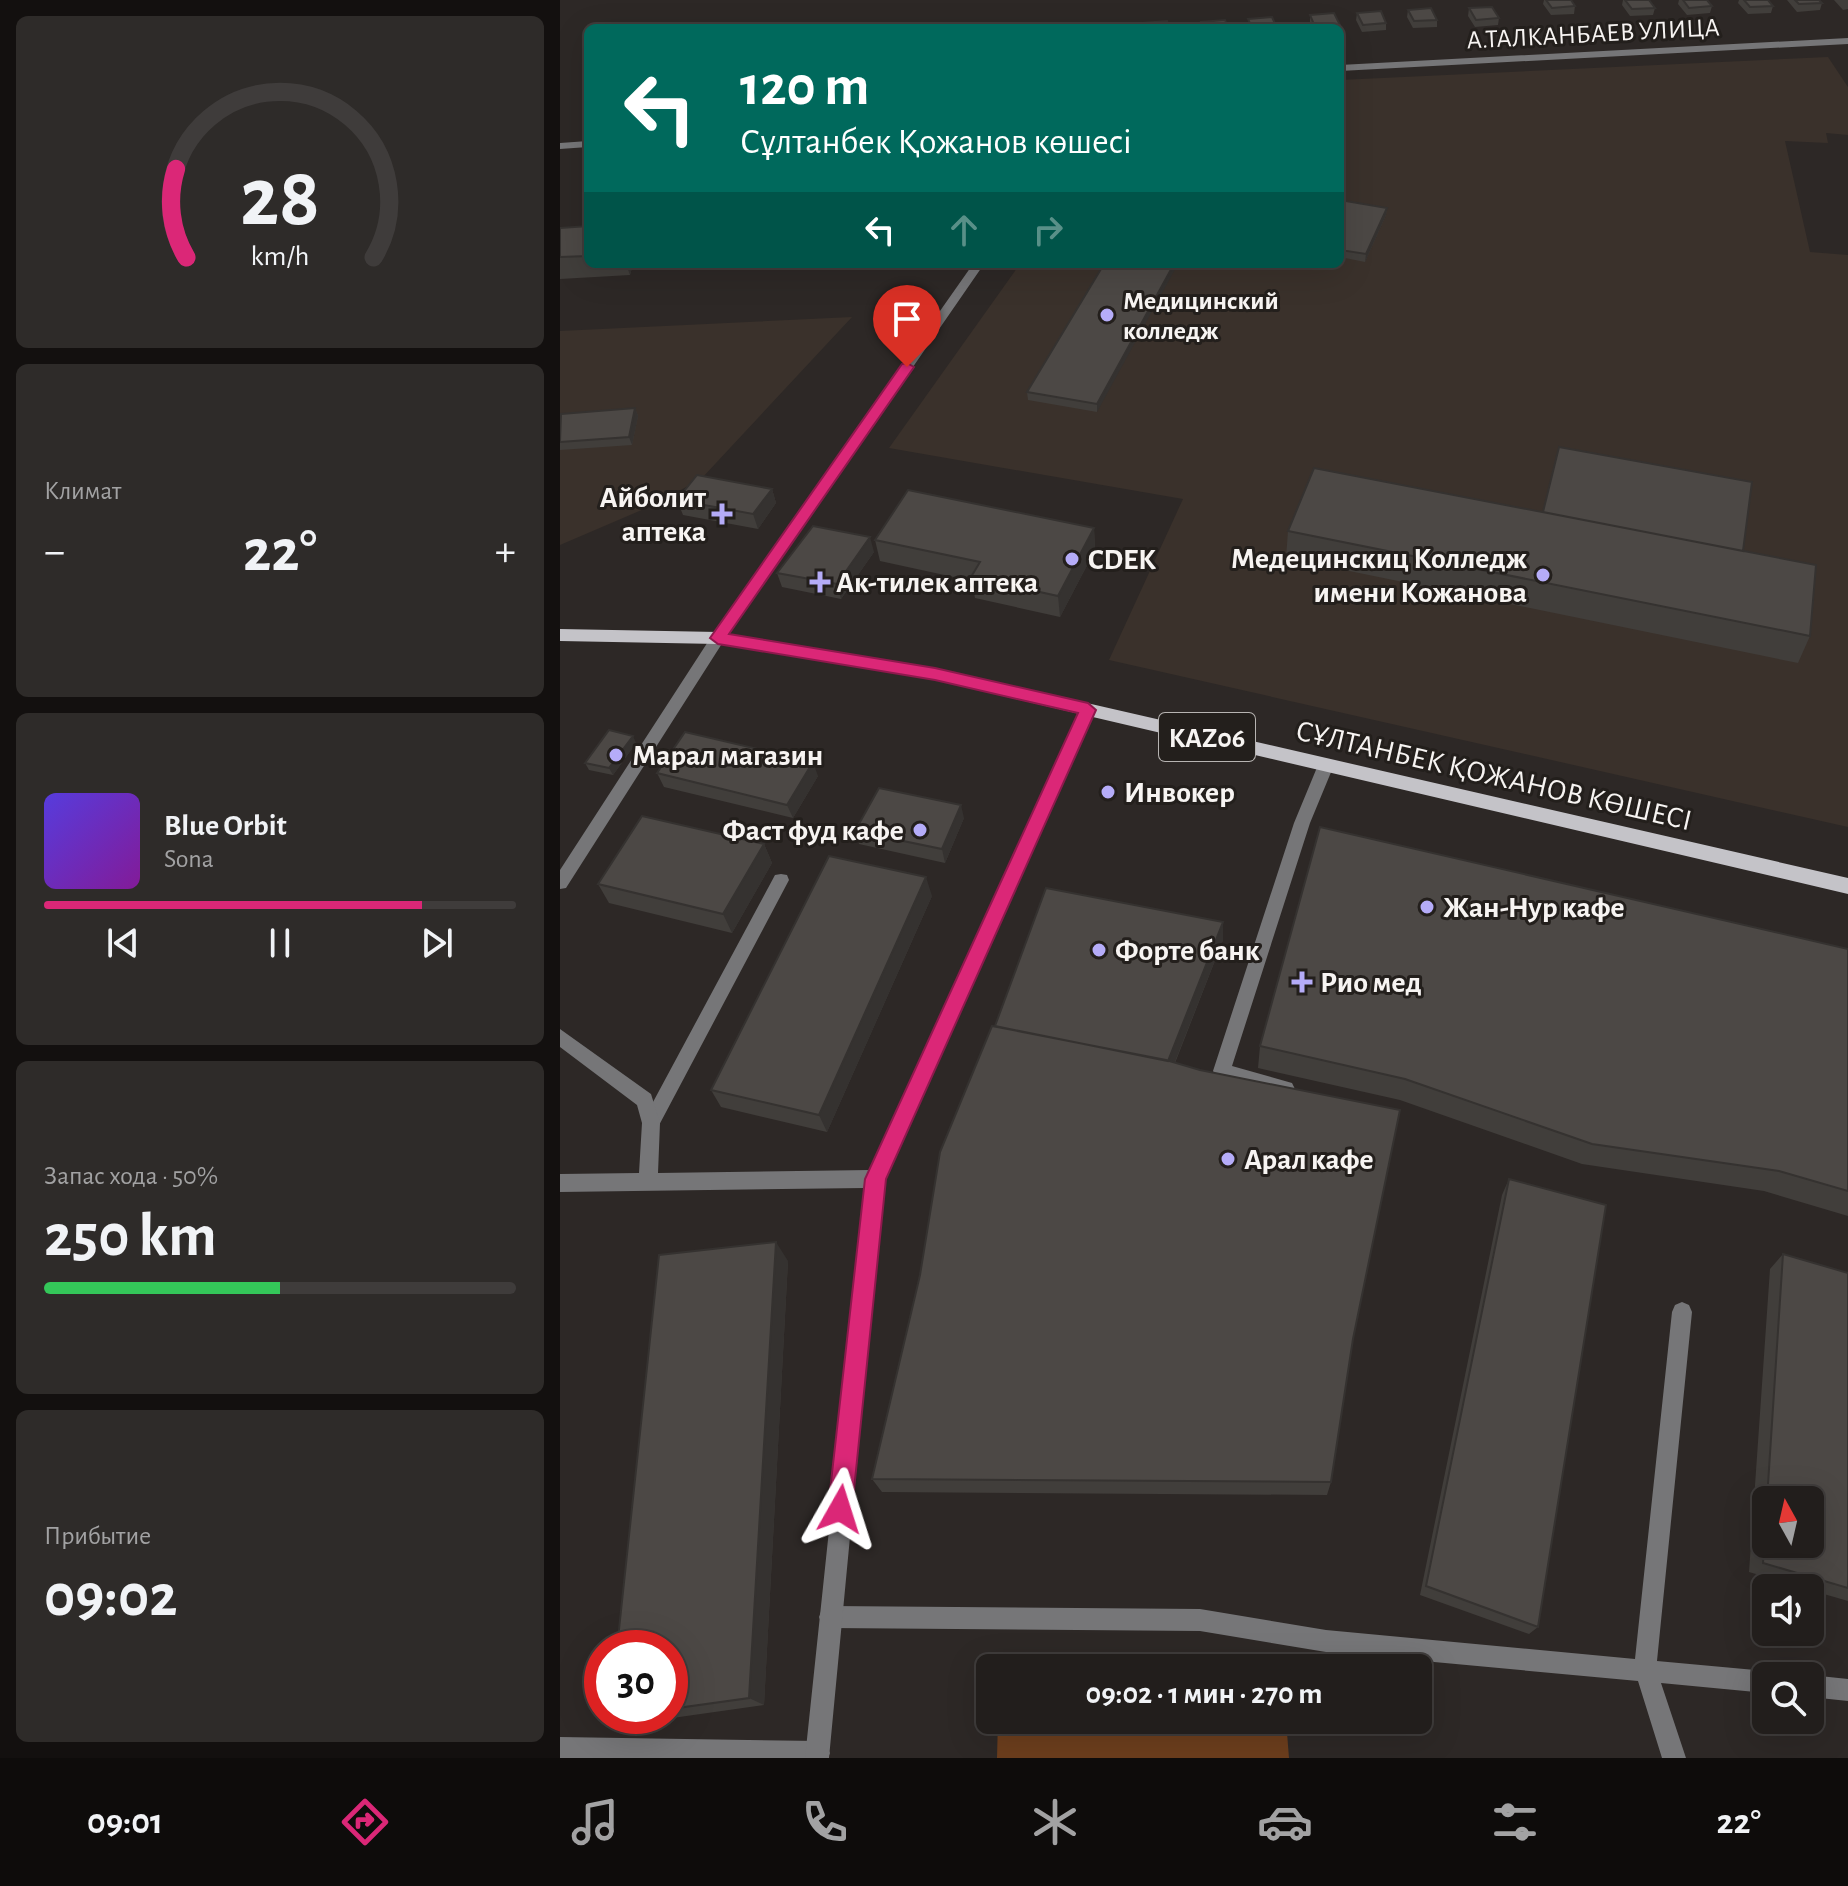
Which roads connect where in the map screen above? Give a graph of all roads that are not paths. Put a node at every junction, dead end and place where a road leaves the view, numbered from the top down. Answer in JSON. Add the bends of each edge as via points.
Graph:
{"nodes":[{"id":1,"x":1848,"y":41,"type":"edge"},
{"id":2,"x":1344,"y":68,"type":"edge"},
{"id":3,"x":584,"y":144,"type":"edge"},
{"id":4,"x":560,"y":146,"type":"edge"},
{"id":5,"x":976,"y":268,"type":"edge"},
{"id":6,"x":560,"y":635,"type":"edge"},
{"id":7,"x":718,"y":638,"type":"junction"},
{"id":8,"x":1088,"y":710,"type":"junction"},
{"id":9,"x":1326,"y":765,"type":"junction"},
{"id":10,"x":781,"y":880,"type":"dead end"},
{"id":11,"x":560,"y":883,"type":"edge"},
{"id":12,"x":1848,"y":886,"type":"edge"},
{"id":13,"x":560,"y":1037,"type":"edge"},
{"id":14,"x":1308,"y":1095,"type":"edge"},
{"id":15,"x":651,"y":1123,"type":"junction"},
{"id":16,"x":875,"y":1179,"type":"junction"},
{"id":17,"x":648,"y":1181,"type":"junction"},
{"id":18,"x":560,"y":1183,"type":"edge"},
{"id":19,"x":1682,"y":1312,"type":"dead end"},
{"id":20,"x":830,"y":1617,"type":"junction"},
{"id":21,"x":1645,"y":1669,"type":"junction"},
{"id":22,"x":1752,"y":1680,"type":"edge"},
{"id":23,"x":1824,"y":1687,"type":"edge"},
{"id":24,"x":1848,"y":1690,"type":"edge"},
{"id":25,"x":560,"y":1749,"type":"edge"},
{"id":26,"x":818,"y":1756,"type":"edge"},
{"id":27,"x":1674,"y":1758,"type":"edge"}],
"edges":[{"from":1,"to":2,"type":"street","name":"А.ТАЛКАНБАЕВ УЛИЦА"},
{"from":3,"to":4,"type":"street"},
{"from":5,"to":7,"type":"street"},
{"from":6,"to":7,"type":"main road","name":"СҰЛТАНБЕК ҚОЖАНОВ КӨШЕСІ","number":"KАZ06"},
{"from":7,"to":8,"type":"main road","name":"СҰЛТАНБЕК ҚОЖАНОВ КӨШЕСІ","number":"KАZ06","via":[[935,674]]},
{"from":7,"to":11,"type":"street"},
{"from":8,"to":9,"type":"main road","name":"СҰЛТАНБЕК ҚОЖАНОВ КӨШЕСІ","number":"KАZ06"},
{"from":8,"to":16,"type":"street"},
{"from":9,"to":12,"type":"main road","name":"СҰЛТАНБЕК ҚОЖАНОВ КӨШЕСІ","number":"KАZ06"},
{"from":9,"to":14,"type":"street","via":[[1302,823],[1222,1071]]},
{"from":10,"to":15,"type":"street"},
{"from":13,"to":15,"type":"street","via":[[645,1100]]},
{"from":15,"to":17,"type":"street"},
{"from":16,"to":17,"type":"street"},
{"from":16,"to":20,"type":"street"},
{"from":17,"to":18,"type":"street"},
{"from":19,"to":21,"type":"street"},
{"from":20,"to":21,"type":"street","via":[[1200,1620],[1326,1641]]},
{"from":20,"to":26,"type":"street"},
{"from":21,"to":22,"type":"street"},
{"from":21,"to":27,"type":"street"},
{"from":23,"to":24,"type":"street"},
{"from":25,"to":26,"type":"street"}]}
